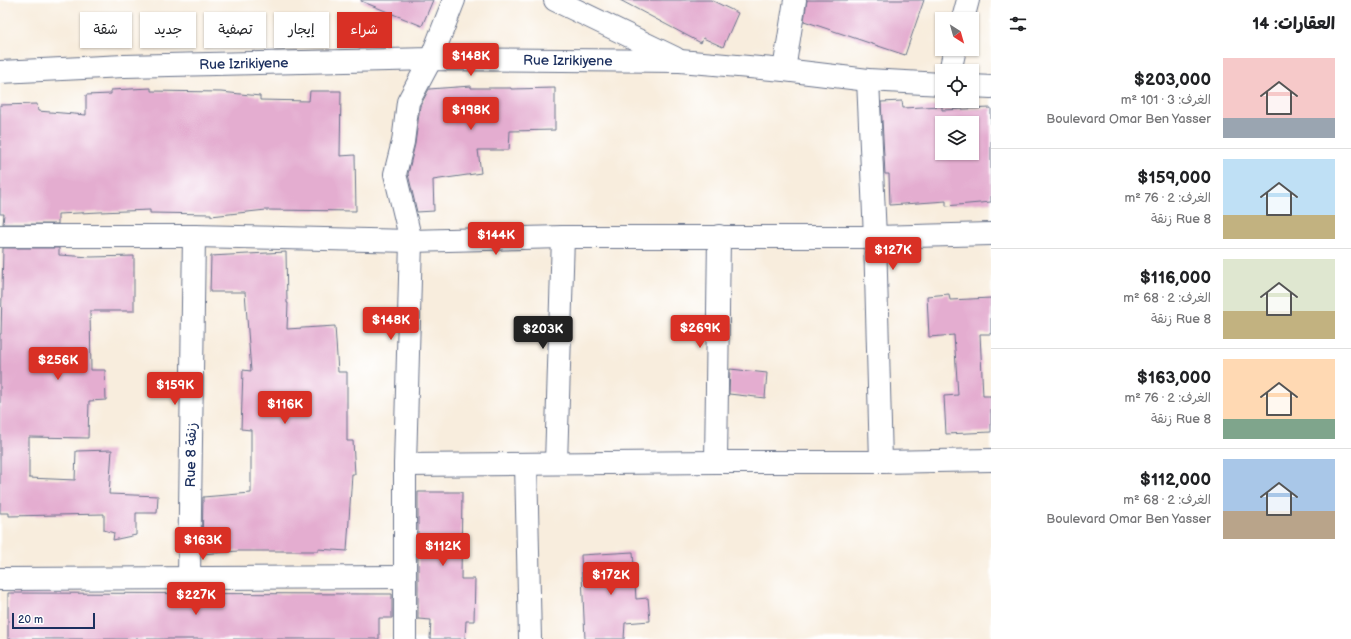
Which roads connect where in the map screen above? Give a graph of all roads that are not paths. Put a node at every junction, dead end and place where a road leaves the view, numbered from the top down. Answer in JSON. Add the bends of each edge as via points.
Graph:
{"nodes":[{"id":1,"x":454,"y":0,"type":"edge"},
{"id":2,"x":555,"y":0,"type":"edge"},
{"id":3,"x":968,"y":0,"type":"edge"},
{"id":4,"x":791,"y":1,"type":"edge"},
{"id":5,"x":965,"y":12,"type":"edge"},
{"id":6,"x":431,"y":59,"type":"junction"},
{"id":7,"x":680,"y":61,"type":"junction"},
{"id":8,"x":784,"y":70,"type":"junction"},
{"id":9,"x":0,"y":72,"type":"edge"},
{"id":10,"x":868,"y":80,"type":"junction"},
{"id":11,"x":935,"y":84,"type":"edge"},
{"id":12,"x":979,"y":86,"type":"edge"},
{"id":13,"x":991,"y":87,"type":"edge"},
{"id":14,"x":991,"y":234,"type":"edge"},
{"id":15,"x":0,"y":236,"type":"edge"},
{"id":16,"x":194,"y":236,"type":"junction"},
{"id":17,"x":719,"y":236,"type":"junction"},
{"id":18,"x":563,"y":237,"type":"junction"},
{"id":19,"x":875,"y":237,"type":"junction"},
{"id":20,"x":411,"y":241,"type":"junction"},
{"id":21,"x":991,"y":460,"type":"edge"},
{"id":22,"x":716,"y":462,"type":"junction"},
{"id":23,"x":881,"y":462,"type":"junction"},
{"id":24,"x":556,"y":463,"type":"junction"},
{"id":25,"x":526,"y":464,"type":"junction"},
{"id":26,"x":405,"y":465,"type":"junction"},
{"id":27,"x":405,"y":577,"type":"junction"},
{"id":28,"x":189,"y":578,"type":"junction"},
{"id":29,"x":0,"y":580,"type":"edge"},
{"id":30,"x":405,"y":639,"type":"edge"},
{"id":31,"x":530,"y":639,"type":"edge"}],
"edges":[{"from":1,"to":6,"type":"street"},
{"from":2,"to":7,"type":"street"},
{"from":3,"to":5,"type":"street"},
{"from":4,"to":8,"type":"street"},
{"from":6,"to":7,"type":"street","name":"Rue Izrikiyene"},
{"from":6,"to":9,"type":"street","name":"Rue Izrikiyene","via":[[124,66]]},
{"from":6,"to":20,"type":"street","via":[[408,102],[403,142],[395,174]]},
{"from":7,"to":8,"type":"street","name":"Rue Izrikiyene"},
{"from":8,"to":10,"type":"street","name":"Rue Izrikiyene"},
{"from":10,"to":11,"type":"street","name":"Rue Izrikiyene"},
{"from":10,"to":19,"type":"street"},
{"from":12,"to":13,"type":"street"},
{"from":14,"to":19,"type":"street"},
{"from":15,"to":16,"type":"street"},
{"from":16,"to":20,"type":"street"},
{"from":16,"to":28,"type":"street","name":"Rue 8 زنقة"},
{"from":17,"to":18,"type":"street"},
{"from":17,"to":19,"type":"street"},
{"from":17,"to":22,"type":"street"},
{"from":18,"to":20,"type":"street"},
{"from":18,"to":24,"type":"street"},
{"from":19,"to":23,"type":"street"},
{"from":20,"to":26,"type":"street"},
{"from":21,"to":23,"type":"street"},
{"from":22,"to":23,"type":"street"},
{"from":22,"to":24,"type":"street"},
{"from":24,"to":25,"type":"street"},
{"from":25,"to":26,"type":"street"},
{"from":25,"to":31,"type":"street"},
{"from":26,"to":27,"type":"street"},
{"from":27,"to":28,"type":"street"},
{"from":27,"to":30,"type":"street"},
{"from":28,"to":29,"type":"street"}]}
